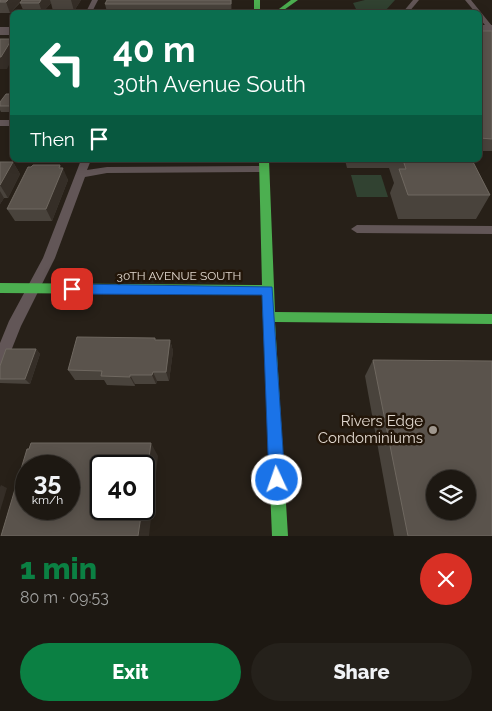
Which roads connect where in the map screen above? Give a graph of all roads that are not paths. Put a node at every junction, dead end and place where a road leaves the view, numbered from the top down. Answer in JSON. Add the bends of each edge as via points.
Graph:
{"nodes":[{"id":1,"x":416,"y":0,"type":"edge"},
{"id":2,"x":468,"y":0,"type":"edge"},
{"id":3,"x":408,"y":10,"type":"edge"},
{"id":4,"x":476,"y":10,"type":"edge"},
{"id":5,"x":482,"y":17,"type":"edge"},
{"id":6,"x":492,"y":29,"type":"edge"},
{"id":7,"x":85,"y":162,"type":"edge"},
{"id":8,"x":264,"y":164,"type":"edge"},
{"id":9,"x":81,"y":174,"type":"junction"},
{"id":10,"x":358,"y":229,"type":"dead end"},
{"id":11,"x":492,"y":230,"type":"edge"},
{"id":12,"x":0,"y":288,"type":"edge"},
{"id":13,"x":33,"y":289,"type":"junction"},
{"id":14,"x":268,"y":290,"type":"junction"},
{"id":15,"x":269,"y":318,"type":"junction"},
{"id":16,"x":492,"y":319,"type":"edge"},
{"id":17,"x":0,"y":361,"type":"edge"},
{"id":18,"x":280,"y":536,"type":"edge"}],
"edges":[{"from":1,"to":3,"type":"lane"},
{"from":2,"to":4,"type":"lane"},
{"from":5,"to":6,"type":"lane"},
{"from":7,"to":9,"type":"lane"},
{"from":8,"to":9,"type":"lane","via":[[107,170]]},
{"from":8,"to":14,"type":"street"},
{"from":9,"to":13,"type":"lane","via":[[49,258]]},
{"from":10,"to":11,"type":"lane"},
{"from":12,"to":13,"type":"street","name":"30TH AVENUE SOUTH"},
{"from":13,"to":14,"type":"street","name":"30TH AVENUE SOUTH"},
{"from":13,"to":17,"type":"lane"},
{"from":14,"to":15,"type":"street"},
{"from":15,"to":16,"type":"street"},
{"from":15,"to":18,"type":"street"}]}
